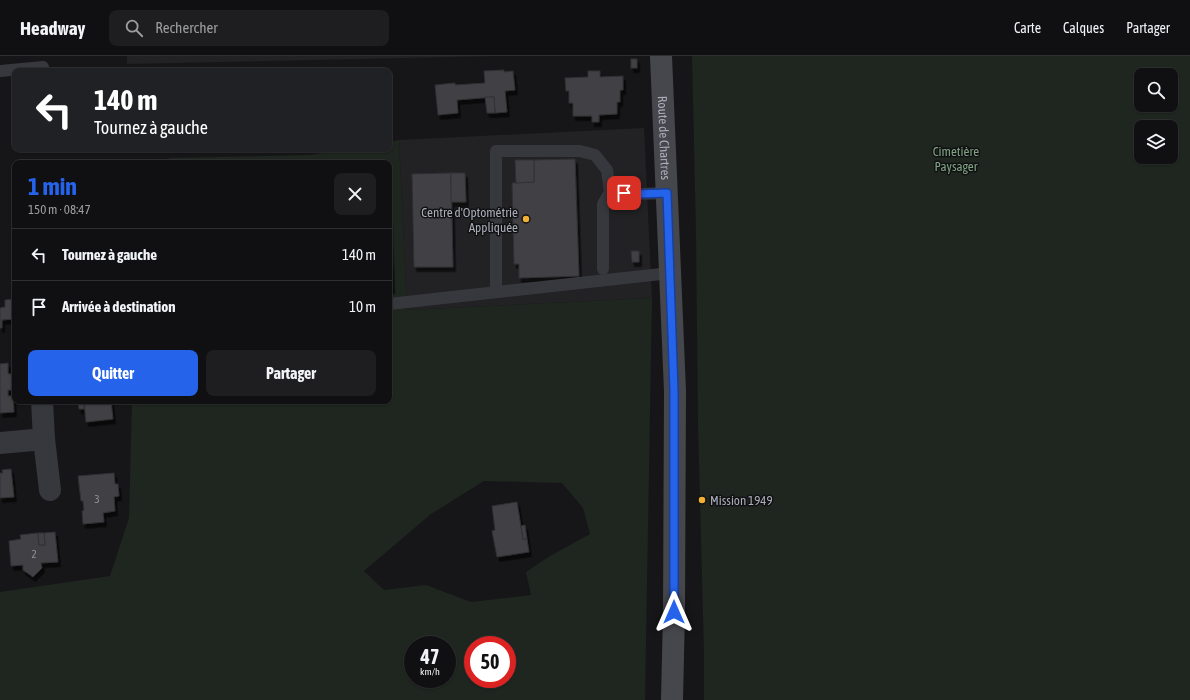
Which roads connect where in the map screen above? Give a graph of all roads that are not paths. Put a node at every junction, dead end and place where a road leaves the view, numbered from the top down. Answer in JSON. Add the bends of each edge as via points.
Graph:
{"nodes":[{"id":1,"x":661,"y":56,"type":"edge"},
{"id":2,"x":43,"y":67,"type":"dead end"},
{"id":3,"x":32,"y":68,"type":"edge"},
{"id":4,"x":12,"y":70,"type":"edge"},
{"id":5,"x":0,"y":71,"type":"edge"},
{"id":6,"x":610,"y":192,"type":"junction"},
{"id":7,"x":667,"y":193,"type":"junction"},
{"id":8,"x":602,"y":269,"type":"dead end"},
{"id":9,"x":670,"y":273,"type":"junction"},
{"id":10,"x":496,"y":292,"type":"junction"},
{"id":11,"x":392,"y":304,"type":"edge"},
{"id":12,"x":42,"y":404,"type":"edge"},
{"id":13,"x":44,"y":439,"type":"junction"},
{"id":14,"x":0,"y":443,"type":"edge"},
{"id":15,"x":50,"y":490,"type":"dead end"},
{"id":16,"x":672,"y":700,"type":"edge"}],
"edges":[{"from":1,"to":7,"type":"main road","name":"Route de Chartres"},
{"from":2,"to":3,"type":"lane"},
{"from":4,"to":5,"type":"lane"},
{"from":6,"to":7,"type":"lane"},
{"from":6,"to":8,"type":"lane","via":[[603,204]]},
{"from":6,"to":10,"type":"lane","via":[[607,170],[595,155],[580,151],[496,151]]},
{"from":7,"to":9,"type":"main road","name":"Route de Chartres"},
{"from":9,"to":10,"type":"lane"},
{"from":9,"to":16,"type":"main road","name":"Route de Chartres","via":[[674,391]]},
{"from":10,"to":11,"type":"lane"},
{"from":12,"to":13,"type":"street"},
{"from":13,"to":14,"type":"street"},
{"from":13,"to":15,"type":"street"}]}
